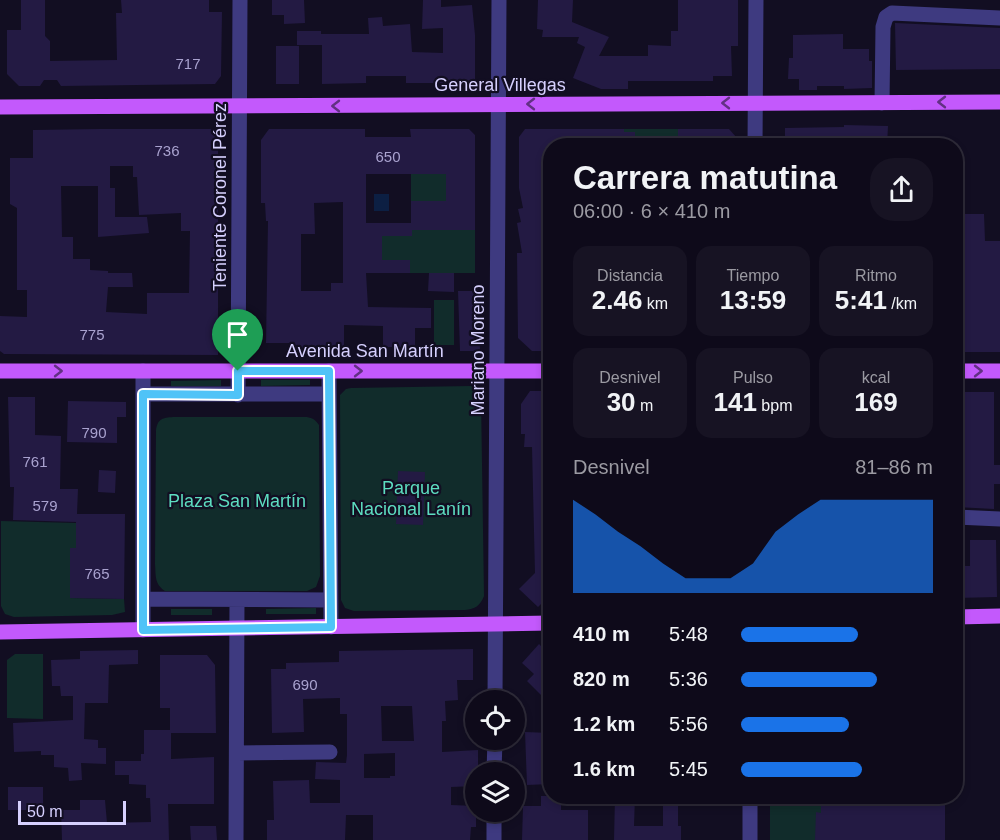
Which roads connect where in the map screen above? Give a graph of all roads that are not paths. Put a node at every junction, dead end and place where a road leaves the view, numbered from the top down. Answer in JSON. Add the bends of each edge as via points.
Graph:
{"nodes":[{"id":1,"x":240,"y":0,"type":"edge"},
{"id":2,"x":499,"y":0,"type":"edge"},
{"id":3,"x":756,"y":0,"type":"edge"},
{"id":4,"x":1000,"y":18,"type":"edge"},
{"id":5,"x":1000,"y":102,"type":"edge"},
{"id":6,"x":755,"y":103,"type":"junction"},
{"id":7,"x":882,"y":103,"type":"junction"},
{"id":8,"x":498,"y":105,"type":"junction"},
{"id":9,"x":240,"y":106,"type":"junction"},
{"id":10,"x":0,"y":107,"type":"edge"},
{"id":11,"x":755,"y":138,"type":"edge"},
{"id":12,"x":0,"y":371,"type":"edge"},
{"id":13,"x":143,"y":371,"type":"junction"},
{"id":14,"x":238,"y":371,"type":"junction"},
{"id":15,"x":329,"y":371,"type":"junction"},
{"id":16,"x":497,"y":371,"type":"junction"},
{"id":17,"x":543,"y":371,"type":"edge"},
{"id":18,"x":963,"y":371,"type":"edge"},
{"id":19,"x":1000,"y":371,"type":"edge"},
{"id":20,"x":143,"y":394,"type":"junction"},
{"id":21,"x":329,"y":394,"type":"junction"},
{"id":22,"x":238,"y":395,"type":"junction"},
{"id":23,"x":963,"y":517,"type":"edge"},
{"id":24,"x":1000,"y":519,"type":"edge"},
{"id":25,"x":143,"y":599,"type":"junction"},
{"id":26,"x":330,"y":600,"type":"junction"},
{"id":27,"x":237,"y":601,"type":"junction"},
{"id":28,"x":1000,"y":616,"type":"edge"},
{"id":29,"x":963,"y":617,"type":"edge"},
{"id":30,"x":543,"y":623,"type":"edge"},
{"id":31,"x":495,"y":624,"type":"junction"},
{"id":32,"x":331,"y":627,"type":"junction"},
{"id":33,"x":238,"y":628,"type":"junction"},
{"id":34,"x":143,"y":630,"type":"junction"},
{"id":35,"x":0,"y":632,"type":"edge"},
{"id":36,"x":495,"y":690,"type":"edge"},
{"id":37,"x":330,"y":752,"type":"dead end"},
{"id":38,"x":237,"y":753,"type":"junction"},
{"id":39,"x":750,"y":804,"type":"edge"},
{"id":40,"x":494,"y":822,"type":"edge"},
{"id":41,"x":236,"y":840,"type":"edge"},
{"id":42,"x":494,"y":840,"type":"edge"},
{"id":43,"x":750,"y":840,"type":"edge"}],
"edges":[{"from":1,"to":9,"type":"street","name":"Teniente Coronel Pérez"},
{"from":2,"to":8,"type":"street","name":"Mariano Moreno"},
{"from":3,"to":6,"type":"street"},
{"from":4,"to":7,"type":"street","via":[[892,13],[886,17]]},
{"from":5,"to":7,"type":"main road","name":"General Villegas","one_way":true},
{"from":6,"to":7,"type":"main road","name":"General Villegas"},
{"from":6,"to":8,"type":"main road","name":"General Villegas","one_way":true},
{"from":6,"to":11,"type":"street"},
{"from":8,"to":9,"type":"main road","name":"General Villegas","one_way":true},
{"from":8,"to":16,"type":"street","name":"Mariano Moreno"},
{"from":9,"to":10,"type":"main road","name":"General Villegas"},
{"from":9,"to":14,"type":"street","name":"Teniente Coronel Pérez"},
{"from":12,"to":13,"type":"main road","name":"Avenida San Martín","one_way":true},
{"from":13,"to":14,"type":"main road","name":"Avenida San Martín"},
{"from":13,"to":20,"type":"street"},
{"from":14,"to":15,"type":"main road","name":"Avenida San Martín"},
{"from":14,"to":22,"type":"street","name":"Teniente Coronel Pérez"},
{"from":15,"to":16,"type":"main road","name":"Avenida San Martín","one_way":true},
{"from":15,"to":21,"type":"street"},
{"from":16,"to":17,"type":"main road","name":"Avenida San Martín"},
{"from":16,"to":31,"type":"street","name":"Mariano Moreno"},
{"from":18,"to":19,"type":"main road","one_way":true},
{"from":20,"to":22,"type":"street"},
{"from":20,"to":25,"type":"street"},
{"from":21,"to":22,"type":"street"},
{"from":21,"to":26,"type":"street"},
{"from":23,"to":24,"type":"street"},
{"from":25,"to":27,"type":"street"},
{"from":25,"to":34,"type":"street"},
{"from":26,"to":27,"type":"street"},
{"from":26,"to":32,"type":"street"},
{"from":27,"to":33,"type":"street"},
{"from":28,"to":29,"type":"main road"},
{"from":30,"to":31,"type":"main road"},
{"from":31,"to":32,"type":"main road"},
{"from":31,"to":36,"type":"street","name":"Mariano Moreno"},
{"from":32,"to":33,"type":"main road"},
{"from":33,"to":34,"type":"main road"},
{"from":33,"to":38,"type":"street"},
{"from":34,"to":35,"type":"main road"},
{"from":37,"to":38,"type":"street"},
{"from":38,"to":41,"type":"street"},
{"from":39,"to":43,"type":"street"},
{"from":40,"to":42,"type":"street"}]}
